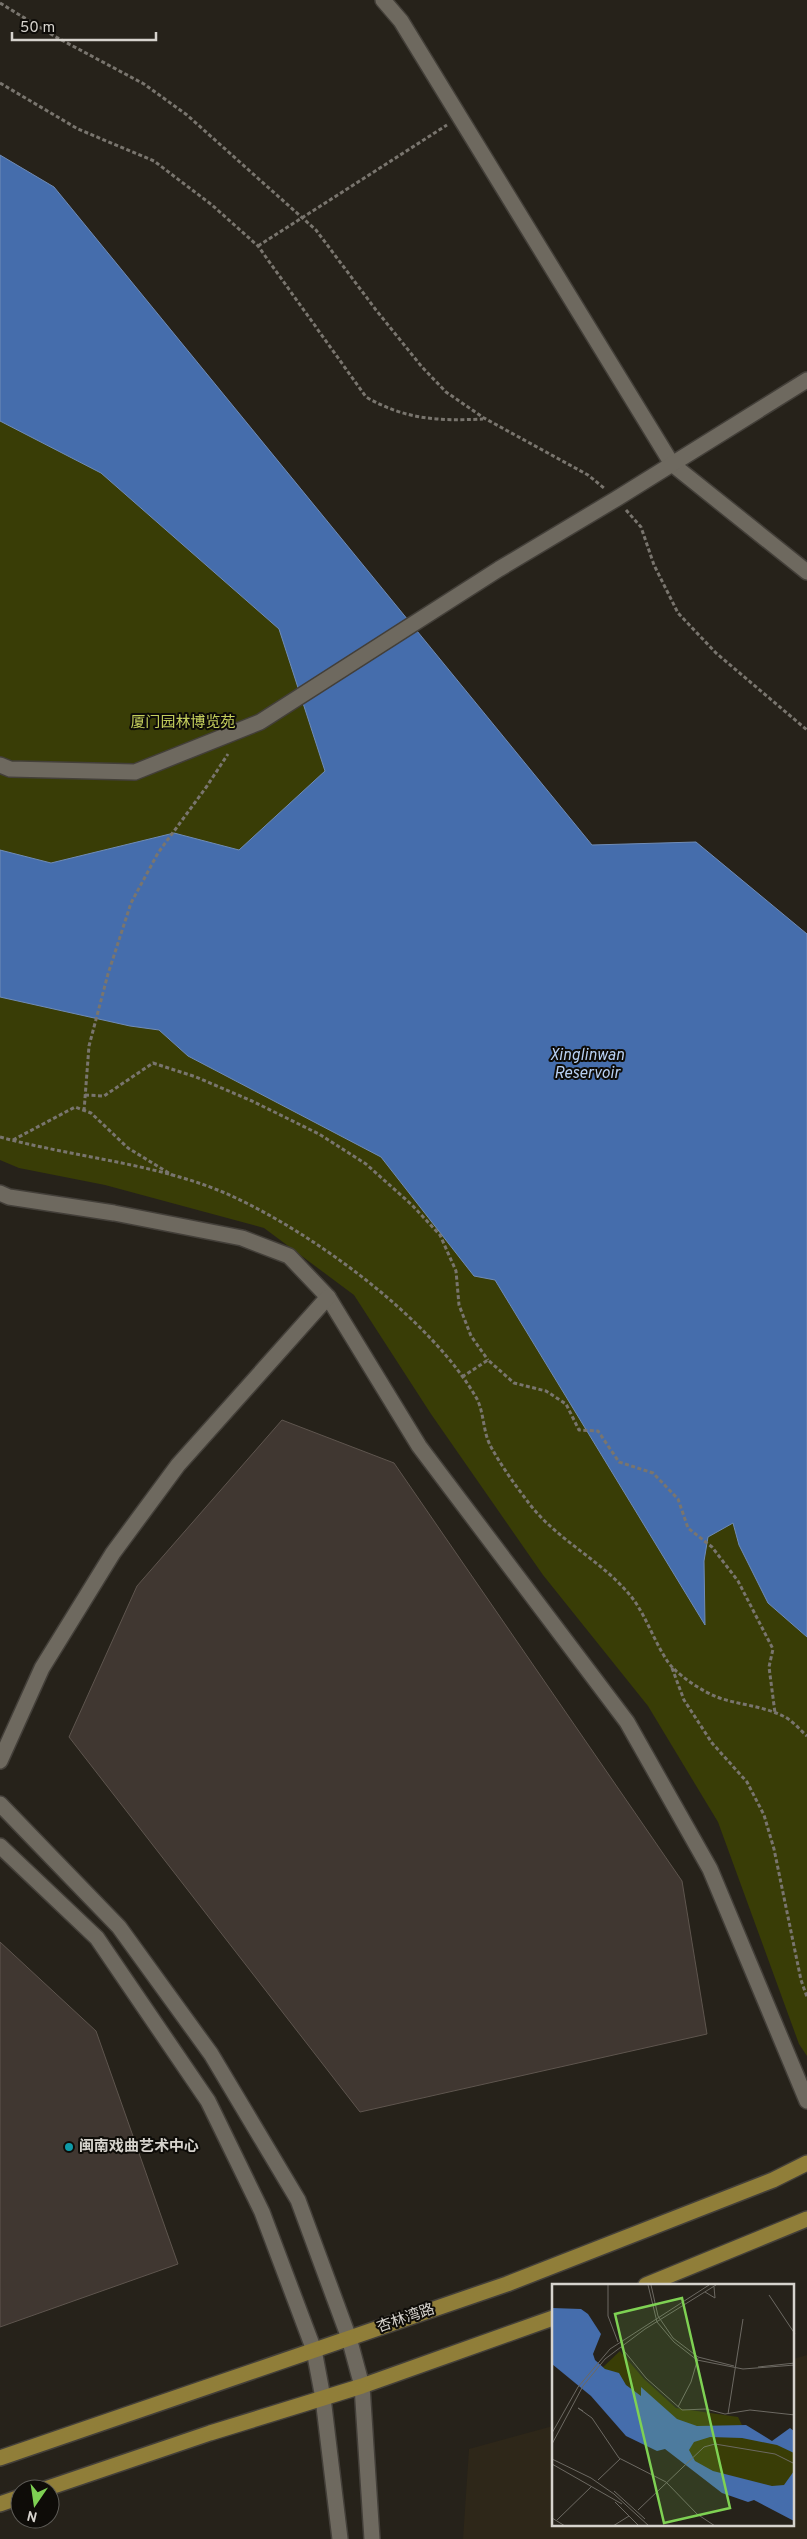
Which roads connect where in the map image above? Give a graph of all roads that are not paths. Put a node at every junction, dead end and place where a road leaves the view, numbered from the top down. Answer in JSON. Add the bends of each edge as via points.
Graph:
{"nodes":[{"id":1,"x":383,"y":0,"type":"edge"},
{"id":2,"x":807,"y":380,"type":"edge"},
{"id":3,"x":672,"y":464,"type":"junction"},
{"id":4,"x":807,"y":572,"type":"edge"},
{"id":5,"x":0,"y":765,"type":"edge"},
{"id":6,"x":0,"y":1193,"type":"edge"},
{"id":7,"x":328,"y":1297,"type":"junction"},
{"id":8,"x":0,"y":1760,"type":"edge"},
{"id":9,"x":0,"y":1804,"type":"edge"},
{"id":10,"x":0,"y":1846,"type":"edge"},
{"id":11,"x":807,"y":2101,"type":"edge"},
{"id":12,"x":807,"y":2164,"type":"edge"},
{"id":13,"x":807,"y":2219,"type":"edge"},
{"id":14,"x":648,"y":2284,"type":"edge"},
{"id":15,"x":552,"y":2318,"type":"edge"},
{"id":16,"x":349,"y":2338,"type":"junction"},
{"id":17,"x":314,"y":2350,"type":"junction"},
{"id":18,"x":362,"y":2386,"type":"junction"},
{"id":19,"x":324,"y":2398,"type":"junction"},
{"id":20,"x":0,"y":2458,"type":"edge"},
{"id":21,"x":60,"y":2484,"type":"edge"},
{"id":22,"x":340,"y":2539,"type":"edge"},
{"id":23,"x":372,"y":2539,"type":"edge"}],
"edges":[{"from":1,"to":3,"type":"street","via":[[401,20]]},
{"from":2,"to":3,"type":"street"},
{"from":3,"to":4,"type":"street"},
{"from":3,"to":5,"type":"street","via":[[499,569],[260,722],[135,772],[10,769]]},
{"from":6,"to":7,"type":"street","via":[[242,1238],[289,1256]]},
{"from":7,"to":8,"type":"street","via":[[178,1465],[113,1553],[42,1668]]},
{"from":7,"to":11,"type":"street","via":[[419,1446],[626,1722],[710,1869]]},
{"from":9,"to":16,"type":"street","via":[[119,1927],[211,2054],[298,2200]]},
{"from":10,"to":17,"type":"street","via":[[97,1938],[208,2101],[262,2212]]},
{"from":12,"to":16,"type":"main road","name":"杏林湾路","via":[[507,2284]]},
{"from":13,"to":14,"type":"main road"},
{"from":15,"to":18,"type":"main road"},
{"from":16,"to":17,"type":"main road","name":"杏林湾路"},
{"from":16,"to":18,"type":"street"},
{"from":17,"to":19,"type":"street"},
{"from":17,"to":20,"type":"main road","name":"杏林湾路"},
{"from":18,"to":19,"type":"main road"},
{"from":18,"to":23,"type":"street"},
{"from":19,"to":21,"type":"main road"},
{"from":19,"to":22,"type":"street"}]}
